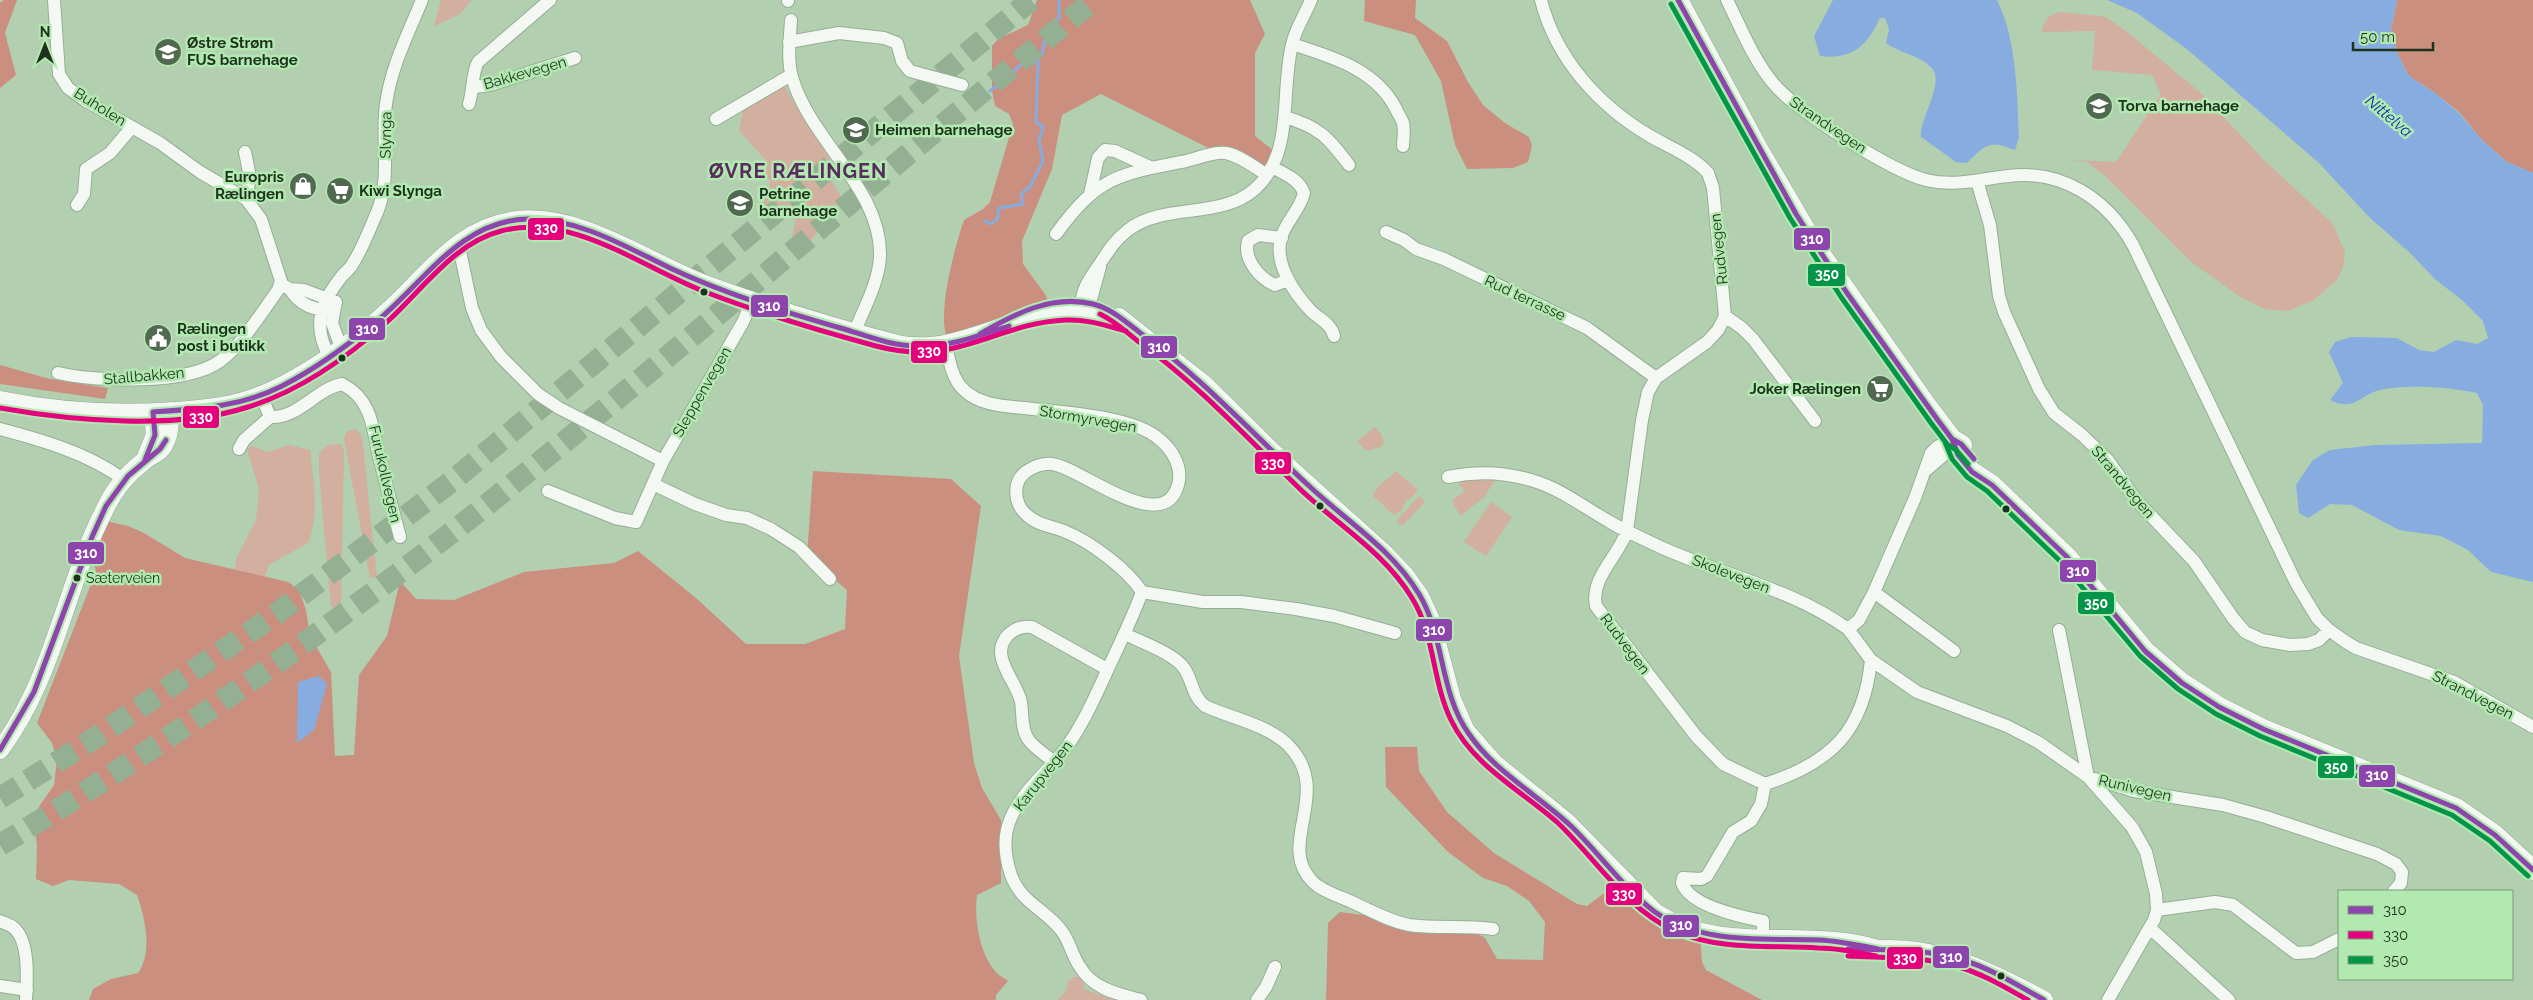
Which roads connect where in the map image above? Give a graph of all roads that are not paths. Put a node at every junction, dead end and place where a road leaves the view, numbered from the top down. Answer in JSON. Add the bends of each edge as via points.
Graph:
{"nodes":[{"id":1,"x":54,"y":0,"type":"edge"},
{"id":2,"x":422,"y":0,"type":"edge"},
{"id":3,"x":550,"y":0,"type":"edge"},
{"id":4,"x":1311,"y":0,"type":"edge"},
{"id":5,"x":1541,"y":0,"type":"edge"},
{"id":6,"x":1678,"y":0,"type":"edge"},
{"id":7,"x":1727,"y":0,"type":"edge"},
{"id":8,"x":790,"y":20,"type":"dead end"},
{"id":9,"x":789,"y":42,"type":"junction"},
{"id":10,"x":1292,"y":44,"type":"junction"},
{"id":11,"x":575,"y":58,"type":"dead end"},
{"id":12,"x":791,"y":75,"type":"junction"},
{"id":13,"x":962,"y":85,"type":"dead end"},
{"id":14,"x":474,"y":87,"type":"junction"},
{"id":15,"x":469,"y":104,"type":"dead end"},
{"id":16,"x":1285,"y":117,"type":"junction"},
{"id":17,"x":716,"y":119,"type":"dead end"},
{"id":18,"x":132,"y":127,"type":"junction"},
{"id":19,"x":1403,"y":146,"type":"dead end"},
{"id":20,"x":245,"y":152,"type":"dead end"},
{"id":21,"x":1349,"y":165,"type":"dead end"},
{"id":22,"x":1150,"y":167,"type":"junction"},
{"id":23,"x":1269,"y":171,"type":"junction"},
{"id":24,"x":1977,"y":181,"type":"junction"},
{"id":25,"x":1090,"y":194,"type":"junction"},
{"id":26,"x":246,"y":199,"type":"junction"},
{"id":27,"x":77,"y":205,"type":"dead end"},
{"id":28,"x":1386,"y":232,"type":"dead end"},
{"id":29,"x":1056,"y":234,"type":"dead end"},
{"id":30,"x":1282,"y":238,"type":"junction"},
{"id":31,"x":458,"y":242,"type":"junction"},
{"id":32,"x":1288,"y":280,"type":"junction"},
{"id":33,"x":285,"y":287,"type":"junction"},
{"id":34,"x":752,"y":301,"type":"junction"},
{"id":35,"x":328,"y":306,"type":"junction"},
{"id":36,"x":1084,"y":306,"type":"junction"},
{"id":37,"x":1725,"y":316,"type":"junction"},
{"id":38,"x":855,"y":331,"type":"junction"},
{"id":39,"x":1334,"y":336,"type":"dead end"},
{"id":40,"x":946,"y":345,"type":"junction"},
{"id":41,"x":335,"y":351,"type":"junction"},
{"id":42,"x":58,"y":372,"type":"dead end"},
{"id":43,"x":1656,"y":378,"type":"junction"},
{"id":44,"x":261,"y":395,"type":"junction"},
{"id":45,"x":0,"y":400,"type":"edge"},
{"id":46,"x":162,"y":412,"type":"junction"},
{"id":47,"x":270,"y":417,"type":"junction"},
{"id":48,"x":1815,"y":420,"type":"dead end"},
{"id":49,"x":0,"y":429,"type":"edge"},
{"id":50,"x":1952,"y":439,"type":"junction"},
{"id":51,"x":239,"y":449,"type":"dead end"},
{"id":52,"x":663,"y":461,"type":"junction"},
{"id":53,"x":1448,"y":477,"type":"dead end"},
{"id":54,"x":123,"y":479,"type":"junction"},
{"id":55,"x":653,"y":484,"type":"junction"},
{"id":56,"x":548,"y":491,"type":"dead end"},
{"id":57,"x":1627,"y":532,"type":"junction"},
{"id":58,"x":400,"y":537,"type":"dead end"},
{"id":59,"x":830,"y":579,"type":"dead end"},
{"id":60,"x":1142,"y":592,"type":"junction"},
{"id":61,"x":1874,"y":592,"type":"junction"},
{"id":62,"x":1848,"y":629,"type":"junction"},
{"id":63,"x":2059,"y":630,"type":"dead end"},
{"id":64,"x":2329,"y":630,"type":"junction"},
{"id":65,"x":1395,"y":633,"type":"dead end"},
{"id":66,"x":1126,"y":634,"type":"junction"},
{"id":67,"x":1954,"y":651,"type":"dead end"},
{"id":68,"x":1871,"y":660,"type":"junction"},
{"id":69,"x":1107,"y":670,"type":"junction"},
{"id":70,"x":2533,"y":727,"type":"edge"},
{"id":71,"x":0,"y":750,"type":"edge"},
{"id":72,"x":1054,"y":762,"type":"junction"},
{"id":73,"x":2088,"y":777,"type":"junction"},
{"id":74,"x":1765,"y":784,"type":"junction"},
{"id":75,"x":2533,"y":870,"type":"edge"},
{"id":76,"x":2395,"y":890,"type":"edge"},
{"id":77,"x":2157,"y":910,"type":"junction"},
{"id":78,"x":0,"y":921,"type":"edge"},
{"id":79,"x":2150,"y":928,"type":"junction"},
{"id":80,"x":1493,"y":929,"type":"dead end"},
{"id":81,"x":1763,"y":937,"type":"junction"},
{"id":82,"x":2338,"y":940,"type":"edge"},
{"id":83,"x":1275,"y":968,"type":"dead end"},
{"id":84,"x":0,"y":986,"type":"edge"},
{"id":85,"x":26,"y":995,"type":"edge"},
{"id":86,"x":1141,"y":1000,"type":"edge"},
{"id":87,"x":1257,"y":1000,"type":"edge"},
{"id":88,"x":2044,"y":1000,"type":"edge"},
{"id":89,"x":2108,"y":1000,"type":"edge"},
{"id":90,"x":2229,"y":1000,"type":"edge"}],
"edges":[{"from":1,"to":18,"type":"street","name":"Buholen","via":[[60,74],[68,88]]},
{"from":2,"to":35,"type":"street","name":"Slynga","via":[[389,86],[385,170],[379,207],[350,268],[350,278]]},
{"from":3,"to":14,"type":"street","via":[[478,62],[474,69]]},
{"from":4,"to":10,"type":"street"},
{"from":5,"to":37,"type":"street","name":"Rudvegen","via":[[1557,41],[1592,90],[1640,130],[1708,173],[1713,188]]},
{"from":6,"to":50,"type":"main road","via":[[1757,147],[1816,246]]},
{"from":7,"to":24,"type":"street","name":"Strandvegen","via":[[1764,71],[1791,101],[1902,171],[1941,183]]},
{"from":8,"to":9,"type":"street"},
{"from":9,"to":12,"type":"street"},
{"from":9,"to":13,"type":"street","via":[[830,33],[884,38],[897,43],[902,61],[910,71]]},
{"from":10,"to":16,"type":"street"},
{"from":10,"to":19,"type":"street","via":[[1334,57],[1377,84],[1404,123]]},
{"from":11,"to":14,"type":"street","name":"Bakkevegen"},
{"from":12,"to":17,"type":"street"},
{"from":12,"to":38,"type":"street","via":[[806,110],[864,198],[877,228],[878,273]]},
{"from":14,"to":15,"type":"street"},
{"from":16,"to":21,"type":"street","via":[[1321,131]]},
{"from":16,"to":23,"type":"street","via":[[1280,143]]},
{"from":18,"to":26,"type":"street","name":"Buholen"},
{"from":18,"to":27,"type":"street","name":"Buholen","via":[[110,153],[86,169],[84,194]]},
{"from":20,"to":26,"type":"street","via":[[250,177]]},
{"from":22,"to":23,"type":"street","via":[[1225,153]]},
{"from":22,"to":25,"type":"street","via":[[1110,181]]},
{"from":22,"to":25,"type":"street","via":[[1115,150],[1104,150],[1098,158]]},
{"from":23,"to":30,"type":"street","via":[[1292,178],[1302,186],[1304,193]]},
{"from":23,"to":36,"type":"street","via":[[1255,189],[1240,199],[1223,205],[1157,215],[1137,224],[1119,238],[1101,262]]},
{"from":24,"to":64,"type":"street","name":"Strandvegen","via":[[2028,174],[2055,179],[2084,192],[2115,218],[2133,245],[2296,583],[2309,606]]},
{"from":24,"to":64,"type":"street","name":"Strandvegen","via":[[1990,225],[2004,312],[2039,389],[2054,413],[2107,459],[2136,500],[2194,561],[2245,632],[2262,640],[2299,644],[2319,640]]},
{"from":25,"to":29,"type":"street"},
{"from":26,"to":33,"type":"street","name":"Buholen","via":[[261,219]]},
{"from":28,"to":43,"type":"street","name":"Rud terrasse","via":[[1416,250],[1444,260],[1587,328]]},
{"from":30,"to":32,"type":"street","via":[[1281,260]]},
{"from":30,"to":32,"type":"street","via":[[1258,235],[1248,241],[1246,250],[1249,259],[1268,282],[1275,285]]},
{"from":31,"to":34,"type":"main road","via":[[482,229],[507,222],[539,219],[562,222],[596,234],[678,273]]},
{"from":31,"to":41,"type":"main road","via":[[390,310]]},
{"from":31,"to":52,"type":"street","via":[[475,316],[481,330],[508,364],[538,394],[559,408]]},
{"from":32,"to":39,"type":"street","via":[[1302,300],[1330,327]]},
{"from":33,"to":35,"type":"street","via":[[294,298]]},
{"from":33,"to":42,"type":"street","name":"Stallbakken","via":[[220,362],[207,368],[163,377],[116,380]]},
{"from":34,"to":38,"type":"main road"},
{"from":34,"to":52,"type":"street","name":"Sleppenvegen"},
{"from":35,"to":41,"type":"street","name":"Slynga","via":[[319,332]]},
{"from":36,"to":40,"type":"main road","via":[[1053,302],[1035,306],[980,334]]},
{"from":36,"to":81,"type":"main road","via":[[1128,324],[1168,353],[1406,575],[1432,620],[1459,720],[1485,755],[1559,814],[1659,915],[1702,934]]},
{"from":37,"to":43,"type":"street","via":[[1707,342]]},
{"from":37,"to":48,"type":"street","via":[[1753,339]]},
{"from":38,"to":40,"type":"main road","via":[[912,346]]},
{"from":40,"to":60,"type":"street","name":"Stormyrvegen","via":[[956,378],[975,398],[998,405],[1065,412],[1138,426],[1159,438],[1168,448],[1178,468],[1178,486],[1166,501],[1155,504],[1133,502],[1053,464],[1034,466],[1024,473],[1016,489],[1018,506],[1026,515],[1036,523],[1066,532],[1092,546],[1135,580]]},
{"from":41,"to":44,"type":"main road"},
{"from":43,"to":57,"type":"street","name":"Rudvegen","via":[[1648,392],[1642,420]]},
{"from":44,"to":46,"type":"main road","via":[[220,406]]},
{"from":44,"to":47,"type":"street"},
{"from":45,"to":46,"type":"main road","via":[[84,412]]},
{"from":46,"to":54,"type":"main road","via":[[145,460]]},
{"from":47,"to":51,"type":"street","name":"Furukollvegen","via":[[244,440]]},
{"from":47,"to":58,"type":"street","name":"Furukollvegen","via":[[292,412],[333,386],[342,384],[350,388],[364,403],[375,429]]},
{"from":49,"to":54,"type":"street","via":[[56,445]]},
{"from":50,"to":61,"type":"street","via":[[1946,453],[1924,472]]},
{"from":50,"to":75,"type":"main road","via":[[1972,472],[1992,485],[2079,571],[2145,651],[2199,696],[2263,729],[2456,808],[2495,835]]},
{"from":52,"to":55,"type":"street","name":"Sleppenvegen"},
{"from":53,"to":57,"type":"street","name":"Skolevegen","via":[[1487,473],[1536,481]]},
{"from":54,"to":71,"type":"main road","via":[[110,499],[86,552],[50,658],[32,699]]},
{"from":55,"to":56,"type":"street","name":"Sleppenvegen","via":[[636,522],[615,518]]},
{"from":55,"to":59,"type":"street","via":[[695,504],[726,515],[747,518],[771,529],[799,547]]},
{"from":57,"to":62,"type":"street","name":"Skolevegen","via":[[1811,606]]},
{"from":57,"to":74,"type":"street","name":"Rudvegen","via":[[1599,580],[1595,591],[1596,606],[1696,736],[1723,764]]},
{"from":60,"to":65,"type":"street","via":[[1193,601],[1241,602],[1296,609]]},
{"from":60,"to":66,"type":"street","name":"Karupvegen"},
{"from":61,"to":62,"type":"street","via":[[1859,620]]},
{"from":61,"to":67,"type":"street"},
{"from":62,"to":68,"type":"street","name":"Runivegen"},
{"from":63,"to":73,"type":"street"},
{"from":64,"to":70,"type":"street","name":"Strandvegen","via":[[2356,648],[2454,682]]},
{"from":66,"to":69,"type":"street","name":"Karupvegen"},
{"from":66,"to":80,"type":"street","via":[[1183,666],[1194,693],[1205,706],[1267,731],[1294,752],[1308,779],[1299,845],[1306,874],[1314,883],[1376,913],[1410,925]]},
{"from":68,"to":73,"type":"street","name":"Runivegen","via":[[1925,696],[2007,726],[2038,742]]},
{"from":68,"to":74,"type":"street","via":[[1864,700],[1841,742],[1816,763]]},
{"from":69,"to":72,"type":"street","name":"Karupvegen","via":[[1080,726]]},
{"from":69,"to":72,"type":"street","via":[[1032,627],[1022,626],[1006,638],[1002,647],[1004,666],[1021,702],[1025,734]]},
{"from":72,"to":86,"type":"street","name":"Karupvegen","via":[[1026,794],[1010,821],[1005,847],[1011,875],[1024,898],[1061,930],[1086,976],[1097,985]]},
{"from":73,"to":76,"type":"street","name":"Runivegen","via":[[2134,791],[2223,805],[2347,842],[2396,864],[2402,872],[2401,883]]},
{"from":73,"to":77,"type":"street","via":[[2132,827],[2146,852]]},
{"from":74,"to":81,"type":"street","via":[[1761,804],[1751,821],[1733,832],[1707,876],[1683,878],[1682,883],[1687,893],[1698,900],[1763,921]]},
{"from":77,"to":79,"type":"street"},
{"from":77,"to":82,"type":"street","via":[[2215,902],[2233,904],[2296,953],[2314,952]]},
{"from":78,"to":85,"type":"street","via":[[15,928],[22,942],[26,956]]},
{"from":79,"to":89,"type":"street"},
{"from":79,"to":90,"type":"street"},
{"from":81,"to":88,"type":"main road","via":[[1859,951],[1878,949],[1937,954],[1983,968]]},
{"from":83,"to":87,"type":"street"},
{"from":84,"to":85,"type":"street"}]}
